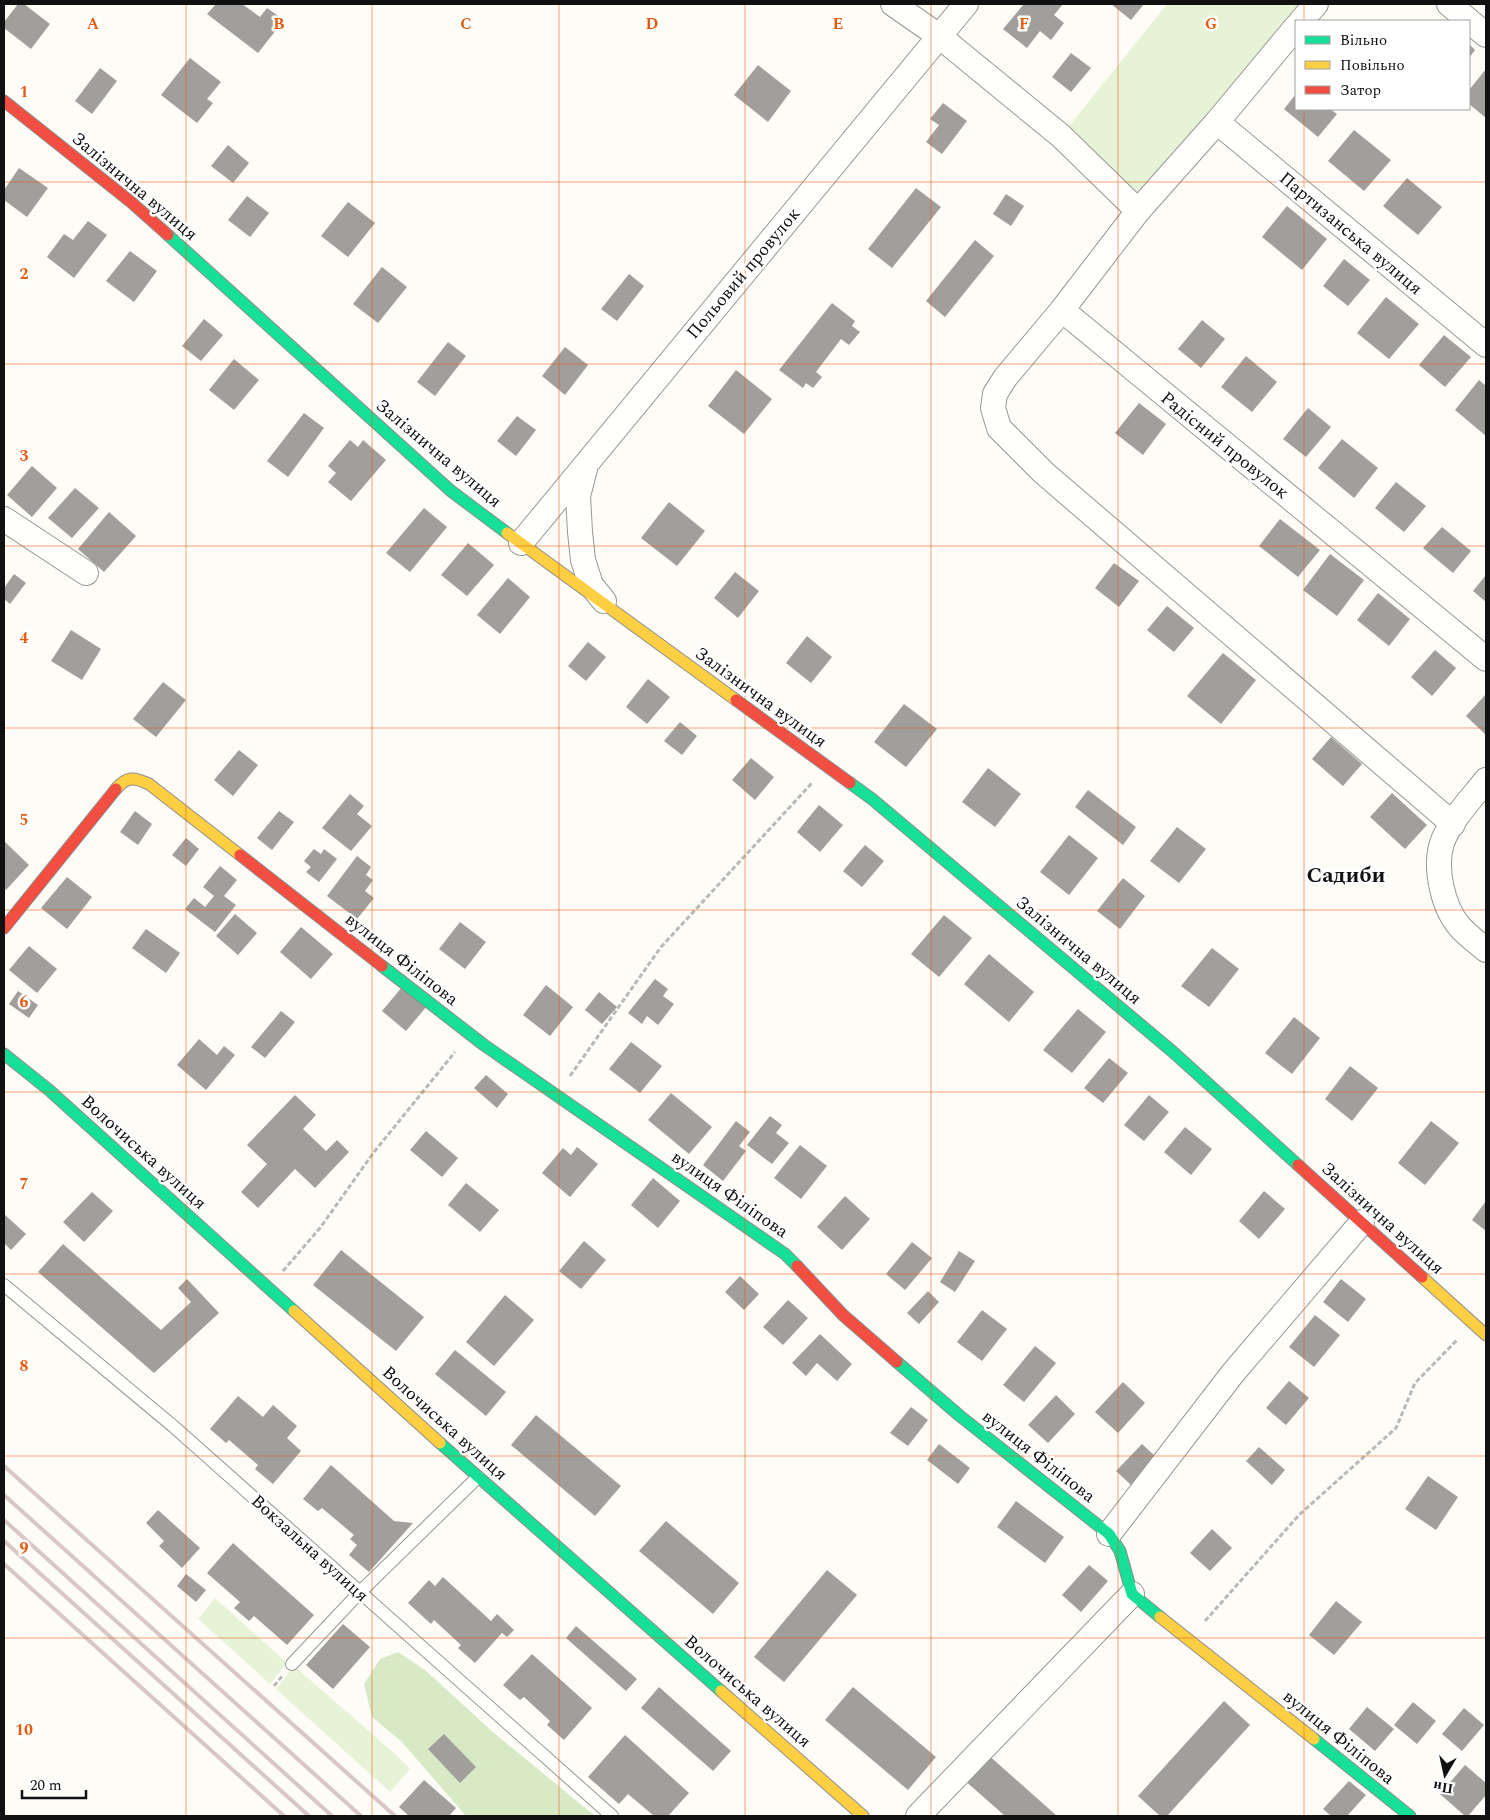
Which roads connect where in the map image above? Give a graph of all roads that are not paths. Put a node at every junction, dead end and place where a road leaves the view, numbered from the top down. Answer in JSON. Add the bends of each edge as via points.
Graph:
{"nodes":[{"id":1,"x":893,"y":4,"type":"edge"},
{"id":2,"x":966,"y":4,"type":"edge"},
{"id":3,"x":1316,"y":4,"type":"edge"},
{"id":4,"x":1448,"y":4,"type":"edge"},
{"id":5,"x":1302,"y":20,"type":"edge"},
{"id":6,"x":1468,"y":20,"type":"edge"},
{"id":7,"x":1470,"y":22,"type":"edge"},
{"id":8,"x":1295,"y":28,"type":"edge"},
{"id":9,"x":1486,"y":35,"type":"edge"},
{"id":10,"x":939,"y":36,"type":"junction"},
{"id":11,"x":4,"y":101,"type":"edge"},
{"id":12,"x":1217,"y":122,"type":"junction"},
{"id":13,"x":1138,"y":211,"type":"junction"},
{"id":14,"x":1062,"y":310,"type":"junction"},
{"id":15,"x":1486,"y":345,"type":"edge"},
{"id":16,"x":587,"y":463,"type":"junction"},
{"id":17,"x":4,"y":519,"type":"edge"},
{"id":18,"x":521,"y":543,"type":"junction"},
{"id":19,"x":86,"y":573,"type":"dead end"},
{"id":20,"x":613,"y":612,"type":"junction"},
{"id":21,"x":1486,"y":659,"type":"edge"},
{"id":22,"x":1486,"y":780,"type":"edge"},
{"id":23,"x":1453,"y":824,"type":"junction"},
{"id":24,"x":4,"y":928,"type":"edge"},
{"id":25,"x":1486,"y":950,"type":"edge"},
{"id":26,"x":4,"y":1054,"type":"edge"},
{"id":27,"x":1362,"y":1222,"type":"junction"},
{"id":28,"x":4,"y":1285,"type":"edge"},
{"id":29,"x":1486,"y":1335,"type":"edge"},
{"id":30,"x":478,"y":1477,"type":"junction"},
{"id":31,"x":1109,"y":1534,"type":"junction"},
{"id":32,"x":360,"y":1592,"type":"junction"},
{"id":33,"x":1132,"y":1594,"type":"junction"},
{"id":34,"x":292,"y":1664,"type":"dead end"},
{"id":35,"x":612,"y":1816,"type":"edge"},
{"id":36,"x":863,"y":1816,"type":"edge"},
{"id":37,"x":918,"y":1816,"type":"edge"},
{"id":38,"x":1410,"y":1816,"type":"edge"}],
"edges":[{"from":1,"to":10,"type":"street"},
{"from":2,"to":10,"type":"street","name":"Польовий провулок"},
{"from":3,"to":5,"type":"street"},
{"from":4,"to":6,"type":"street"},
{"from":7,"to":9,"type":"street"},
{"from":8,"to":12,"type":"street"},
{"from":10,"to":13,"type":"street","via":[[1062,136]]},
{"from":10,"to":16,"type":"street","name":"Польовий провулок"},
{"from":11,"to":18,"type":"street","name":"Залізнична вулиця","via":[[131,202],[452,491]]},
{"from":12,"to":13,"type":"street"},
{"from":12,"to":15,"type":"street","name":"Партизанська вулиця"},
{"from":13,"to":14,"type":"street"},
{"from":14,"to":21,"type":"street","name":"Радісний провулок"},
{"from":14,"to":23,"type":"street","via":[[995,394],[993,408],[999,428],[1044,473]]},
{"from":16,"to":18,"type":"street","name":"Польовий провулок"},
{"from":16,"to":20,"type":"street","via":[[578,496],[583,560],[591,585]]},
{"from":17,"to":19,"type":"street"},
{"from":18,"to":20,"type":"street","name":"Залізнична вулиця"},
{"from":20,"to":27,"type":"street","name":"Залізнична вулиця","via":[[872,799],[1173,1052]]},
{"from":22,"to":23,"type":"street"},
{"from":23,"to":25,"type":"street","via":[[1442,844],[1441,885],[1447,907],[1460,926]]},
{"from":24,"to":31,"type":"street","name":"вулиця Філіпова","via":[[123,781],[131,777],[140,779],[469,1034],[785,1254],[844,1315],[960,1416]]},
{"from":26,"to":30,"type":"street","name":"Волочиська вулиця","via":[[49,1090]]},
{"from":27,"to":29,"type":"street","name":"Залізнична вулиця"},
{"from":27,"to":31,"type":"street","via":[[1233,1373]]},
{"from":28,"to":32,"type":"lane","name":"Вокзальна вулиця","via":[[173,1426]]},
{"from":30,"to":32,"type":"lane"},
{"from":30,"to":36,"type":"street","name":"Волочиська вулиця"},
{"from":31,"to":33,"type":"street","name":"вулиця Філіпова","via":[[1120,1551]]},
{"from":32,"to":34,"type":"lane"},
{"from":32,"to":35,"type":"lane","name":"Вокзальна вулиця"},
{"from":33,"to":37,"type":"street"},
{"from":33,"to":38,"type":"street","name":"вулиця Філіпова"}]}
